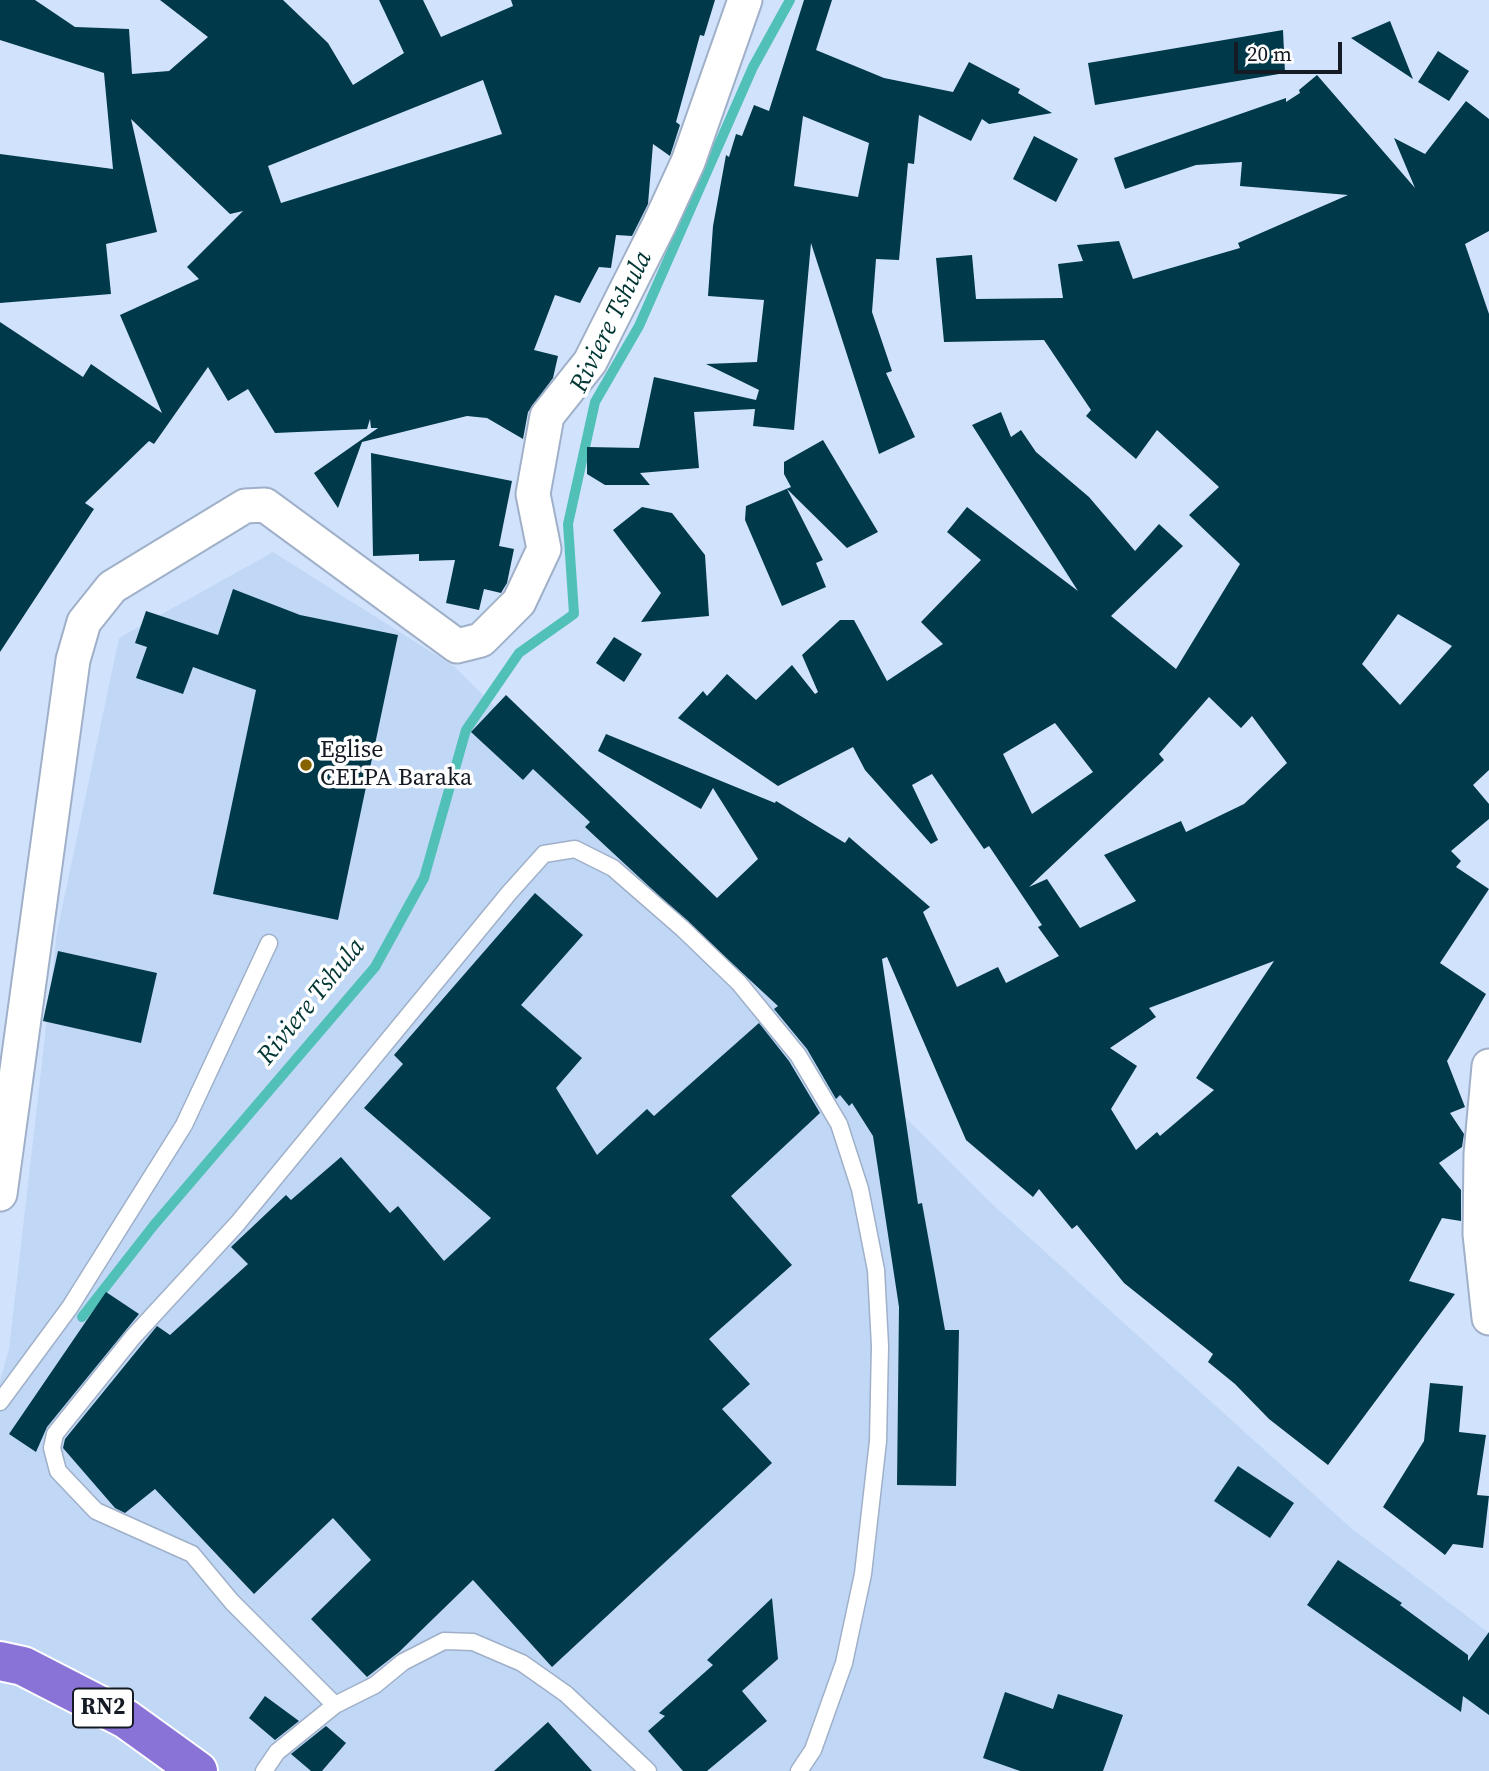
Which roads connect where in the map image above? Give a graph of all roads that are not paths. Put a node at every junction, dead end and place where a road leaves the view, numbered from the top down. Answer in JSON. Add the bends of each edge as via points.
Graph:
{"nodes":[{"id":1,"x":745,"y":0,"type":"edge"},
{"id":2,"x":268,"y":943,"type":"dead end"},
{"id":3,"x":1489,"y":1066,"type":"edge"},
{"id":4,"x":6,"y":1104,"type":"edge"},
{"id":5,"x":0,"y":1195,"type":"edge"},
{"id":6,"x":1489,"y":1318,"type":"edge"},
{"id":7,"x":0,"y":1402,"type":"edge"},
{"id":8,"x":0,"y":1661,"type":"edge"},
{"id":9,"x":335,"y":1705,"type":"junction"},
{"id":10,"x":198,"y":1771,"type":"edge"},
{"id":11,"x":264,"y":1771,"type":"edge"},
{"id":12,"x":648,"y":1771,"type":"edge"},
{"id":13,"x":799,"y":1771,"type":"edge"}],
"edges":[{"from":1,"to":4,"type":"street","via":[[688,162],[660,225],[590,362],[547,416],[533,494],[544,549],[519,602],[481,640],[457,646],[265,505],[245,506],[112,587],[84,622],[73,660]]},
{"from":2,"to":7,"type":"lane","via":[[184,1125],[70,1307]]},
{"from":3,"to":6,"type":"street","via":[[1480,1234]]},
{"from":4,"to":5,"type":"street"},
{"from":8,"to":10,"type":"highway","number":"RN2","via":[[23,1666],[126,1719]]},
{"from":9,"to":11,"type":"lane","via":[[277,1752]]},
{"from":9,"to":12,"type":"lane","via":[[444,1641],[473,1642],[522,1663],[566,1694]]},
{"from":9,"to":13,"type":"lane","via":[[192,1555],[96,1511],[58,1472],[52,1448],[55,1434],[133,1337],[237,1224],[509,893],[544,854],[575,849],[613,868],[739,984],[798,1055],[839,1124],[860,1189],[876,1270],[878,1441],[863,1574],[845,1663],[813,1750]]}]}
